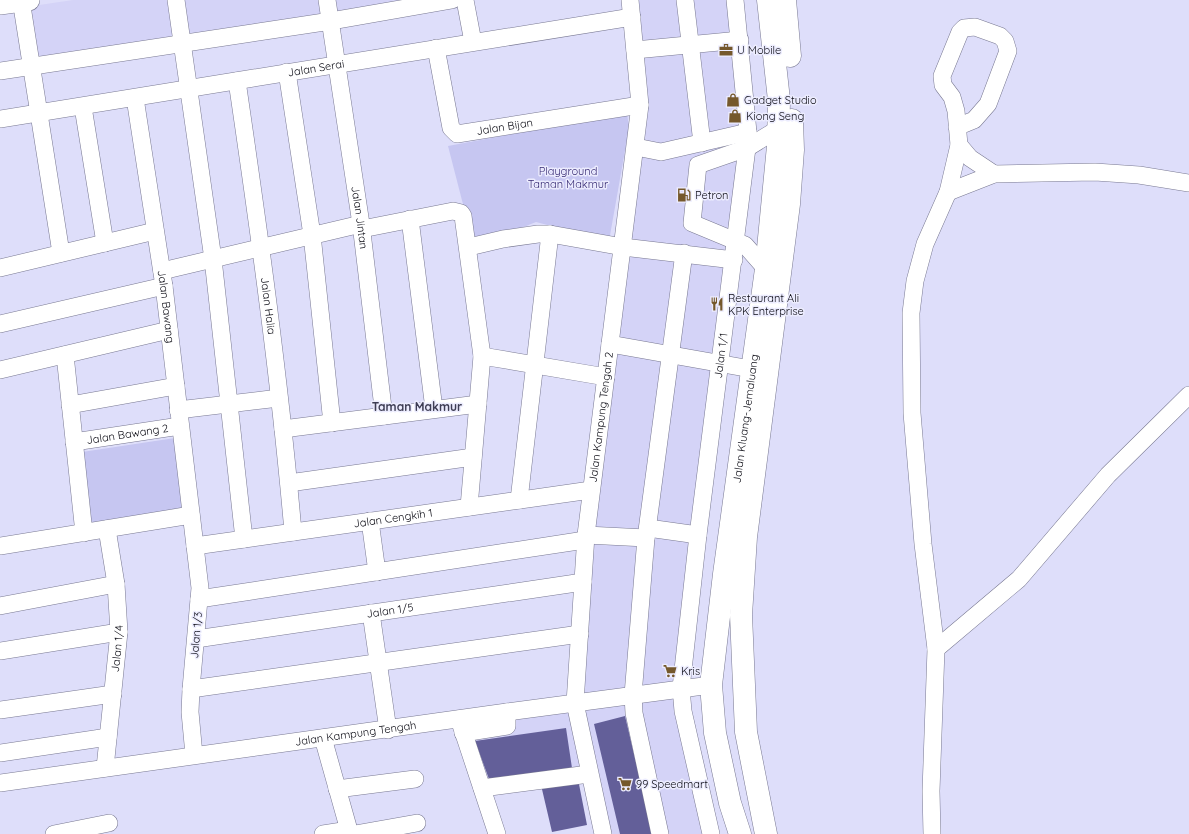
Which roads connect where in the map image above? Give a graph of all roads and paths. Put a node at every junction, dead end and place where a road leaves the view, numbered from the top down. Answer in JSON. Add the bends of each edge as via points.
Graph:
{"nodes":[{"id":1,"x":24,"y":0,"type":"edge"},
{"id":2,"x":176,"y":0,"type":"edge"},
{"id":3,"x":327,"y":0,"type":"edge"},
{"id":4,"x":452,"y":0,"type":"edge"},
{"id":5,"x":465,"y":0,"type":"edge"},
{"id":6,"x":630,"y":0,"type":"edge"},
{"id":7,"x":685,"y":0,"type":"edge"},
{"id":8,"x":735,"y":0,"type":"edge"},
{"id":9,"x":768,"y":0,"type":"edge"},
{"id":10,"x":785,"y":0,"type":"edge"},
{"id":11,"x":0,"y":4,"type":"edge"},
{"id":12,"x":632,"y":17,"type":"junction"},
{"id":13,"x":330,"y":21,"type":"junction"},
{"id":14,"x":740,"y":40,"type":"junction"},
{"id":15,"x":473,"y":42,"type":"junction"},
{"id":16,"x":183,"y":44,"type":"junction"},
{"id":17,"x":690,"y":45,"type":"junction"},
{"id":18,"x":436,"y":48,"type":"junction"},
{"id":19,"x":635,"y":50,"type":"junction"},
{"id":20,"x":338,"y":64,"type":"junction"},
{"id":21,"x":32,"y":67,"type":"junction"},
{"id":22,"x":0,"y":71,"type":"edge"},
{"id":23,"x":287,"y":72,"type":"junction"},
{"id":24,"x":237,"y":81,"type":"junction"},
{"id":25,"x":189,"y":89,"type":"junction"},
{"id":26,"x":135,"y":98,"type":"junction"},
{"id":27,"x":640,"y":105,"type":"junction"},
{"id":28,"x":83,"y":107,"type":"junction"},
{"id":29,"x":40,"y":114,"type":"junction"},
{"id":30,"x":0,"y":119,"type":"edge"},
{"id":31,"x":957,"y":127,"type":"junction"},
{"id":32,"x":778,"y":129,"type":"junction"},
{"id":33,"x":748,"y":132,"type":"junction"},
{"id":34,"x":702,"y":143,"type":"junction"},
{"id":35,"x":959,"y":145,"type":"junction"},
{"id":36,"x":636,"y":148,"type":"junction"},
{"id":37,"x":748,"y":148,"type":"junction"},
{"id":38,"x":994,"y":174,"type":"junction"},
{"id":39,"x":1189,"y":183,"type":"edge"},
{"id":40,"x":948,"y":192,"type":"junction"},
{"id":41,"x":410,"y":219,"type":"junction"},
{"id":42,"x":361,"y":227,"type":"junction"},
{"id":43,"x":155,"y":231,"type":"junction"},
{"id":44,"x":550,"y":234,"type":"junction"},
{"id":45,"x":312,"y":235,"type":"junction"},
{"id":46,"x":737,"y":241,"type":"junction"},
{"id":47,"x":105,"y":243,"type":"junction"},
{"id":48,"x":623,"y":246,"type":"junction"},
{"id":49,"x":261,"y":247,"type":"junction"},
{"id":50,"x":468,"y":247,"type":"junction"},
{"id":51,"x":61,"y":253,"type":"junction"},
{"id":52,"x":684,"y":253,"type":"junction"},
{"id":53,"x":213,"y":259,"type":"junction"},
{"id":54,"x":734,"y":260,"type":"junction"},
{"id":55,"x":0,"y":268,"type":"edge"},
{"id":56,"x":766,"y":269,"type":"junction"},
{"id":57,"x":163,"y":279,"type":"junction"},
{"id":58,"x":0,"y":324,"type":"edge"},
{"id":59,"x":169,"y":330,"type":"junction"},
{"id":60,"x":610,"y":344,"type":"junction"},
{"id":61,"x":65,"y":355,"type":"junction"},
{"id":62,"x":671,"y":355,"type":"junction"},
{"id":63,"x":482,"y":356,"type":"junction"},
{"id":64,"x":534,"y":364,"type":"junction"},
{"id":65,"x":720,"y":364,"type":"junction"},
{"id":66,"x":751,"y":369,"type":"junction"},
{"id":67,"x":0,"y":370,"type":"edge"},
{"id":68,"x":606,"y":377,"type":"junction"},
{"id":69,"x":176,"y":386,"type":"junction"},
{"id":70,"x":1189,"y":395,"type":"edge"},
{"id":71,"x":279,"y":398,"type":"junction"},
{"id":72,"x":229,"y":404,"type":"junction"},
{"id":73,"x":478,"y":404,"type":"junction"},
{"id":74,"x":70,"y":405,"type":"junction"},
{"id":75,"x":434,"y":409,"type":"junction"},
{"id":76,"x":384,"y":416,"type":"junction"},
{"id":77,"x":179,"y":418,"type":"junction"},
{"id":78,"x":332,"y":422,"type":"junction"},
{"id":79,"x":283,"y":429,"type":"junction"},
{"id":80,"x":74,"y":442,"type":"junction"},
{"id":81,"x":473,"y":457,"type":"junction"},
{"id":82,"x":289,"y":483,"type":"junction"},
{"id":83,"x":591,"y":490,"type":"junction"},
{"id":84,"x":519,"y":500,"type":"junction"},
{"id":85,"x":469,"y":507,"type":"junction"},
{"id":86,"x":191,"y":515,"type":"junction"},
{"id":87,"x":370,"y":521,"type":"junction"},
{"id":88,"x":107,"y":529,"type":"junction"},
{"id":89,"x":293,"y":532,"type":"junction"},
{"id":90,"x":84,"y":533,"type":"junction"},
{"id":91,"x":647,"y":533,"type":"junction"},
{"id":92,"x":698,"y":535,"type":"junction"},
{"id":93,"x":585,"y":537,"type":"junction"},
{"id":94,"x":244,"y":539,"type":"junction"},
{"id":95,"x":0,"y":546,"type":"edge"},
{"id":96,"x":195,"y":546,"type":"junction"},
{"id":97,"x":376,"y":572,"type":"junction"},
{"id":98,"x":583,"y":582,"type":"junction"},
{"id":99,"x":116,"y":584,"type":"junction"},
{"id":100,"x":199,"y":599,"type":"junction"},
{"id":101,"x":0,"y":606,"type":"edge"},
{"id":102,"x":371,"y":613,"type":"junction"},
{"id":103,"x":119,"y":632,"type":"junction"},
{"id":104,"x":580,"y":634,"type":"junction"},
{"id":105,"x":196,"y":639,"type":"junction"},
{"id":106,"x":936,"y":649,"type":"junction"},
{"id":107,"x":0,"y":651,"type":"edge"},
{"id":108,"x":378,"y":663,"type":"junction"},
{"id":109,"x":711,"y":685,"type":"junction"},
{"id":110,"x":681,"y":688,"type":"junction"},
{"id":111,"x":191,"y":689,"type":"junction"},
{"id":112,"x":113,"y":694,"type":"junction"},
{"id":113,"x":633,"y":695,"type":"junction"},
{"id":114,"x":575,"y":703,"type":"junction"},
{"id":115,"x":0,"y":710,"type":"edge"},
{"id":116,"x":461,"y":726,"type":"junction"},
{"id":117,"x":388,"y":730,"type":"junction"},
{"id":118,"x":108,"y":737,"type":"junction"},
{"id":119,"x":323,"y":738,"type":"junction"},
{"id":120,"x":0,"y":753,"type":"edge"},
{"id":121,"x":194,"y":755,"type":"junction"},
{"id":122,"x":105,"y":768,"type":"junction"},
{"id":123,"x":589,"y":774,"type":"junction"},
{"id":124,"x":415,"y":779,"type":"dead end"},
{"id":125,"x":0,"y":783,"type":"edge"},
{"id":126,"x":337,"y":788,"type":"junction"},
{"id":127,"x":482,"y":788,"type":"junction"},
{"id":128,"x":109,"y":823,"type":"dead end"},
{"id":129,"x":417,"y":823,"type":"dead end"},
{"id":130,"x":351,"y":833,"type":"edge"},
{"id":131,"x":54,"y":834,"type":"edge"},
{"id":132,"x":323,"y":834,"type":"edge"},
{"id":133,"x":497,"y":834,"type":"edge"},
{"id":134,"x":603,"y":834,"type":"edge"},
{"id":135,"x":660,"y":834,"type":"edge"},
{"id":136,"x":711,"y":834,"type":"edge"},
{"id":137,"x":740,"y":834,"type":"edge"},
{"id":138,"x":766,"y":834,"type":"edge"},
{"id":139,"x":932,"y":834,"type":"edge"}],
"edges":[{"from":1,"to":11,"type":"main road"},
{"from":1,"to":21,"type":"street"},
{"from":2,"to":16,"type":"street"},
{"from":3,"to":13,"type":"street","name":"Jalan Jintan"},
{"from":4,"to":13,"type":"street"},
{"from":5,"to":15,"type":"street"},
{"from":6,"to":12,"type":"street","name":"Jalan Kampung Tengah 2"},
{"from":7,"to":17,"type":"street"},
{"from":8,"to":14,"type":"street","name":"Jalan 1/1"},
{"from":9,"to":32,"type":"highway","name":"Jalan Kluang-Jemaluang","via":[[780,100]]},
{"from":10,"to":138,"type":"highway","name":"Jalan Kluang-Jemaluang","via":[[792,83],[793,150],[789,204],[746,536],[741,614],[746,732]]},
{"from":12,"to":15,"type":"street","name":"Jalan Serai"},
{"from":12,"to":19,"type":"street","name":"Jalan Kampung Tengah 2"},
{"from":13,"to":16,"type":"street"},
{"from":13,"to":20,"type":"street","name":"Jalan Jintan"},
{"from":14,"to":17,"type":"street"},
{"from":14,"to":33,"type":"street","name":"Jalan 1/1"},
{"from":15,"to":18,"type":"street","name":"Jalan Serai"},
{"from":16,"to":21,"type":"street"},
{"from":16,"to":25,"type":"street"},
{"from":17,"to":19,"type":"street"},
{"from":17,"to":34,"type":"street"},
{"from":18,"to":20,"type":"street","name":"Jalan Serai"},
{"from":18,"to":27,"type":"street","name":"Jalan Bijan","via":[[451,128],[457,134]]},
{"from":19,"to":27,"type":"street","name":"Jalan Kampung Tengah 2"},
{"from":20,"to":23,"type":"street","name":"Jalan Serai"},
{"from":20,"to":42,"type":"street","name":"Jalan Jintan"},
{"from":21,"to":22,"type":"street"},
{"from":21,"to":29,"type":"street"},
{"from":23,"to":24,"type":"street","name":"Jalan Serai"},
{"from":23,"to":45,"type":"street"},
{"from":24,"to":25,"type":"street","name":"Jalan Serai"},
{"from":24,"to":49,"type":"street","name":"Jalan Halia"},
{"from":25,"to":26,"type":"street","name":"Jalan Serai"},
{"from":25,"to":53,"type":"street"},
{"from":26,"to":28,"type":"street","name":"Jalan Serai"},
{"from":26,"to":43,"type":"street","name":"Jalan Bawang"},
{"from":27,"to":36,"type":"street","name":"Jalan Kampung Tengah 2"},
{"from":28,"to":29,"type":"street","name":"Jalan Serai"},
{"from":28,"to":47,"type":"street"},
{"from":29,"to":30,"type":"street","name":"Jalan Serai"},
{"from":29,"to":51,"type":"street"},
{"from":31,"to":31,"type":"street","via":[[952,97],[943,85],[942,76],[960,32],[964,28],[975,27],[1000,36],[1005,41],[1008,51],[988,104],[974,120]]},
{"from":31,"to":35,"type":"street"},
{"from":32,"to":37,"type":"street"},
{"from":32,"to":56,"type":"highway","name":"Jalan Kluang-Jemaluang"},
{"from":33,"to":34,"type":"street"},
{"from":33,"to":37,"type":"street","name":"Jalan 1/1"},
{"from":34,"to":36,"type":"street","via":[[661,152]]},
{"from":35,"to":38,"type":"street","via":[[970,158]]},
{"from":35,"to":40,"type":"street"},
{"from":36,"to":48,"type":"street","name":"Jalan Kampung Tengah 2"},
{"from":37,"to":46,"type":"street","name":"Jalan 1/1"},
{"from":37,"to":46,"type":"street","via":[[698,166],[692,223]]},
{"from":38,"to":39,"type":"street","via":[[1095,172],[1139,175]]},
{"from":38,"to":40,"type":"street"},
{"from":40,"to":106,"type":"street","via":[[914,281],[911,313],[912,413],[923,544]]},
{"from":41,"to":42,"type":"street"},
{"from":41,"to":50,"type":"street","via":[[453,211],[461,212],[465,220]]},
{"from":41,"to":75,"type":"street"},
{"from":42,"to":45,"type":"street"},
{"from":42,"to":76,"type":"street","name":"Jalan Jintan"},
{"from":43,"to":47,"type":"street"},
{"from":43,"to":57,"type":"street","name":"Jalan Bawang"},
{"from":44,"to":48,"type":"street"},
{"from":44,"to":50,"type":"street","via":[[503,239]]},
{"from":44,"to":64,"type":"street"},
{"from":45,"to":49,"type":"street"},
{"from":45,"to":78,"type":"street"},
{"from":46,"to":54,"type":"street","name":"Jalan 1/1"},
{"from":46,"to":56,"type":"street","via":[[749,248]]},
{"from":47,"to":51,"type":"street"},
{"from":48,"to":52,"type":"street"},
{"from":48,"to":60,"type":"street","name":"Jalan Kampung Tengah 2"},
{"from":49,"to":53,"type":"street"},
{"from":49,"to":71,"type":"street","name":"Jalan Halia"},
{"from":50,"to":63,"type":"street"},
{"from":51,"to":55,"type":"street"},
{"from":52,"to":54,"type":"street"},
{"from":52,"to":62,"type":"street"},
{"from":53,"to":57,"type":"street"},
{"from":53,"to":72,"type":"street"},
{"from":54,"to":65,"type":"street","name":"Jalan 1/1"},
{"from":56,"to":66,"type":"highway","name":"Jalan Kluang-Jemaluang"},
{"from":57,"to":58,"type":"street"},
{"from":57,"to":59,"type":"street","name":"Jalan Bawang"},
{"from":59,"to":61,"type":"street"},
{"from":59,"to":69,"type":"street","name":"Jalan Bawang"},
{"from":60,"to":62,"type":"street"},
{"from":60,"to":68,"type":"street","name":"Jalan Kampung Tengah 2"},
{"from":61,"to":67,"type":"street"},
{"from":61,"to":74,"type":"street"},
{"from":62,"to":65,"type":"street"},
{"from":62,"to":91,"type":"street"},
{"from":63,"to":64,"type":"street"},
{"from":63,"to":73,"type":"street"},
{"from":64,"to":68,"type":"street"},
{"from":64,"to":84,"type":"street"},
{"from":65,"to":66,"type":"street"},
{"from":65,"to":92,"type":"street","name":"Jalan 1/1"},
{"from":66,"to":109,"type":"highway","name":"Jalan Kluang-Jemaluang"},
{"from":68,"to":83,"type":"street","name":"Jalan Kampung Tengah 2"},
{"from":69,"to":74,"type":"street"},
{"from":69,"to":77,"type":"street","name":"Jalan Bawang"},
{"from":70,"to":106,"type":"street","via":[[1108,475],[1019,579]]},
{"from":71,"to":72,"type":"street","name":"Jalan Bawang 2"},
{"from":71,"to":79,"type":"street","name":"Jalan Halia"},
{"from":72,"to":77,"type":"street","name":"Jalan Bawang 2"},
{"from":72,"to":94,"type":"street"},
{"from":73,"to":75,"type":"street"},
{"from":73,"to":81,"type":"street"},
{"from":74,"to":80,"type":"street"},
{"from":75,"to":76,"type":"street"},
{"from":76,"to":78,"type":"street"},
{"from":77,"to":80,"type":"street","name":"Jalan Bawang 2"},
{"from":77,"to":86,"type":"street","name":"Jalan Bawang"},
{"from":78,"to":79,"type":"street"},
{"from":79,"to":82,"type":"street","name":"Jalan Halia"},
{"from":80,"to":90,"type":"street"},
{"from":81,"to":82,"type":"street"},
{"from":81,"to":85,"type":"street"},
{"from":82,"to":89,"type":"street","name":"Jalan Halia"},
{"from":83,"to":84,"type":"street","name":"Jalan Cengkih 1"},
{"from":83,"to":93,"type":"street","name":"Jalan Kampung Tengah 2"},
{"from":84,"to":85,"type":"street","name":"Jalan Cengkih 1"},
{"from":85,"to":87,"type":"street","name":"Jalan Cengkih 1"},
{"from":86,"to":88,"type":"street"},
{"from":86,"to":96,"type":"street","name":"Jalan 1/3"},
{"from":87,"to":89,"type":"street","name":"Jalan Cengkih 1"},
{"from":87,"to":97,"type":"street"},
{"from":88,"to":90,"type":"street"},
{"from":88,"to":99,"type":"street","name":"Jalan 1/4"},
{"from":89,"to":94,"type":"street","name":"Jalan Cengkih 1"},
{"from":90,"to":95,"type":"street"},
{"from":91,"to":92,"type":"street"},
{"from":91,"to":93,"type":"street"},
{"from":91,"to":113,"type":"street"},
{"from":92,"to":110,"type":"street","name":"Jalan 1/1"},
{"from":93,"to":97,"type":"street"},
{"from":93,"to":98,"type":"street","name":"Jalan Kampung Tengah 2"},
{"from":94,"to":96,"type":"street","name":"Jalan Cengkih 1"},
{"from":96,"to":100,"type":"street","name":"Jalan 1/3"},
{"from":97,"to":100,"type":"street"},
{"from":98,"to":102,"type":"street","name":"Jalan 1/5"},
{"from":98,"to":104,"type":"street","name":"Jalan Kampung Tengah 2"},
{"from":99,"to":101,"type":"street"},
{"from":99,"to":103,"type":"street","name":"Jalan 1/4"},
{"from":100,"to":105,"type":"street","name":"Jalan 1/3"},
{"from":102,"to":105,"type":"street","name":"Jalan 1/5"},
{"from":102,"to":108,"type":"street"},
{"from":103,"to":107,"type":"street"},
{"from":103,"to":112,"type":"street","name":"Jalan 1/4"},
{"from":104,"to":108,"type":"street"},
{"from":104,"to":114,"type":"street","name":"Jalan Kampung Tengah 2"},
{"from":105,"to":111,"type":"street","name":"Jalan 1/3"},
{"from":106,"to":139,"type":"street"},
{"from":108,"to":111,"type":"street"},
{"from":108,"to":117,"type":"street"},
{"from":109,"to":110,"type":"street"},
{"from":109,"to":137,"type":"highway","name":"Jalan Kluang-Jemaluang","via":[[715,733],[730,802]]},
{"from":110,"to":113,"type":"street"},
{"from":110,"to":136,"type":"street","name":"Jalan 1/1","via":[[683,710]]},
{"from":111,"to":121,"type":"street","name":"Jalan 1/3","via":[[190,712]]},
{"from":112,"to":115,"type":"street"},
{"from":112,"to":118,"type":"street","name":"Jalan 1/4"},
{"from":113,"to":114,"type":"street"},
{"from":113,"to":135,"type":"street","via":[[634,713]]},
{"from":114,"to":116,"type":"street","name":"Jalan Kampung Tengah","via":[[508,712],[507,726]]},
{"from":114,"to":123,"type":"street","name":"Jalan Kampung Tengah 2"},
{"from":116,"to":117,"type":"street","name":"Jalan Kampung Tengah"},
{"from":116,"to":127,"type":"street"},
{"from":117,"to":119,"type":"street","name":"Jalan Kampung Tengah"},
{"from":118,"to":120,"type":"street"},
{"from":118,"to":122,"type":"street","name":"Jalan 1/4"},
{"from":119,"to":121,"type":"street","name":"Jalan Kampung Tengah"},
{"from":119,"to":126,"type":"street"},
{"from":121,"to":122,"type":"street","name":"Jalan Kampung Tengah"},
{"from":122,"to":125,"type":"street","name":"Jalan Kampung Tengah"},
{"from":123,"to":127,"type":"street"},
{"from":123,"to":134,"type":"street","name":"Jalan Kampung Tengah 2"},
{"from":124,"to":126,"type":"street"},
{"from":126,"to":130,"type":"street"},
{"from":127,"to":133,"type":"street"},
{"from":128,"to":131,"type":"street"},
{"from":129,"to":130,"type":"street"},
{"from":130,"to":132,"type":"street"}]}
